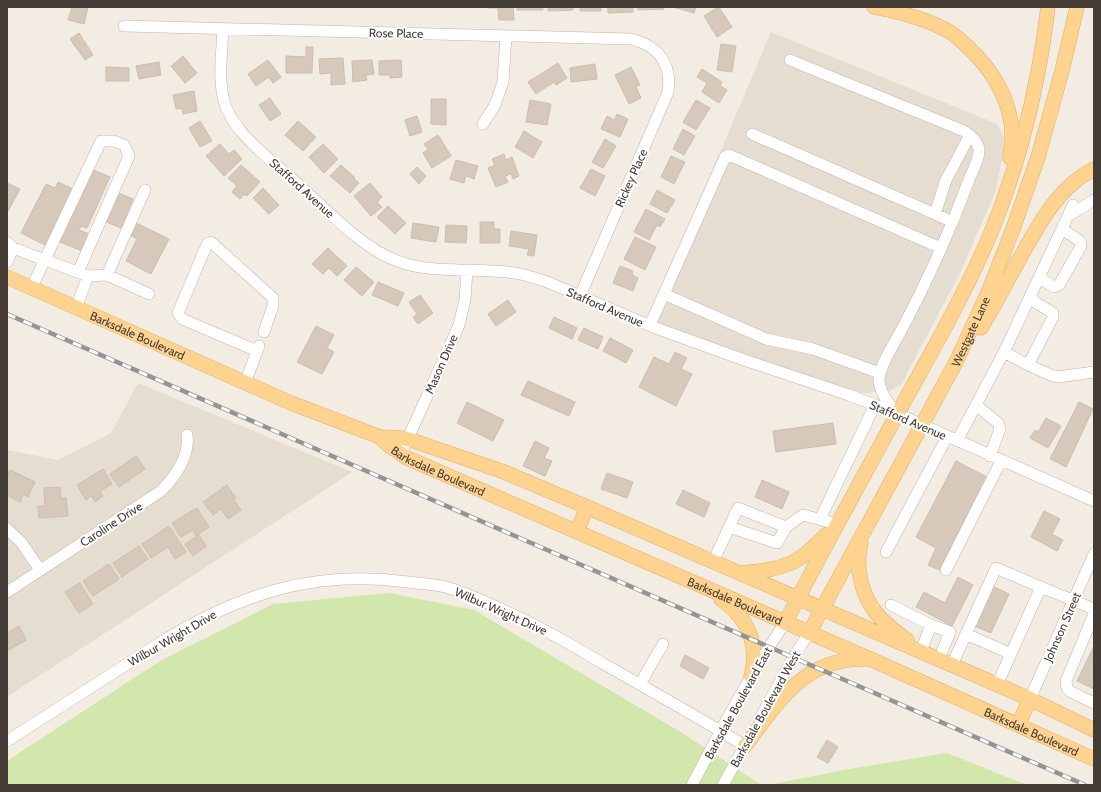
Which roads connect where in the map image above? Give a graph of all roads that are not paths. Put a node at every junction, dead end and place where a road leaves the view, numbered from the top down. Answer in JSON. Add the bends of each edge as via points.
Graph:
{"nodes":[{"id":1,"x":874,"y":7,"type":"edge"},
{"id":2,"x":1048,"y":7,"type":"edge"},
{"id":3,"x":1076,"y":7,"type":"edge"},
{"id":4,"x":124,"y":26,"type":"dead end"},
{"id":5,"x":223,"y":29,"type":"junction"},
{"id":6,"x":506,"y":36,"type":"junction"},
{"id":7,"x":661,"y":58,"type":"joint"},
{"id":8,"x":790,"y":60,"type":"dead end"},
{"id":9,"x":483,"y":124,"type":"dead end"},
{"id":10,"x":752,"y":134,"type":"dead end"},
{"id":11,"x":970,"y":135,"type":"junction"},
{"id":12,"x":1094,"y":169,"type":"edge"},
{"id":13,"x":145,"y":190,"type":"dead end"},
{"id":14,"x":1006,"y":192,"type":"junction"},
{"id":15,"x":1094,"y":200,"type":"edge"},
{"id":16,"x":934,"y":214,"type":"junction"},
{"id":17,"x":953,"y":222,"type":"junction"},
{"id":18,"x":1062,"y":229,"type":"junction"},
{"id":19,"x":10,"y":245,"type":"edge"},
{"id":20,"x":941,"y":248,"type":"junction"},
{"id":21,"x":45,"y":259,"type":"junction"},
{"id":22,"x":7,"y":262,"type":"edge"},
{"id":23,"x":467,"y":270,"type":"junction"},
{"id":24,"x":83,"y":274,"type":"junction"},
{"id":25,"x":107,"y":275,"type":"junction"},
{"id":26,"x":7,"y":277,"type":"edge"},
{"id":27,"x":1040,"y":278,"type":"junction"},
{"id":28,"x":31,"y":289,"type":"junction"},
{"id":29,"x":149,"y":294,"type":"dead end"},
{"id":30,"x":664,"y":294,"type":"junction"},
{"id":31,"x":580,"y":296,"type":"junction"},
{"id":32,"x":1030,"y":299,"type":"junction"},
{"id":33,"x":76,"y":308,"type":"junction"},
{"id":34,"x":650,"y":326,"type":"junction"},
{"id":35,"x":264,"y":332,"type":"dead end"},
{"id":36,"x":1004,"y":352,"type":"junction"},
{"id":37,"x":956,"y":362,"type":"junction"},
{"id":38,"x":1028,"y":365,"type":"junction"},
{"id":39,"x":1094,"y":372,"type":"edge"},
{"id":40,"x":880,"y":373,"type":"junction"},
{"id":41,"x":245,"y":383,"type":"junction"},
{"id":42,"x":875,"y":405,"type":"junction"},
{"id":43,"x":976,"y":405,"type":"junction"},
{"id":44,"x":898,"y":414,"type":"junction"},
{"id":45,"x":922,"y":425,"type":"junction"},
{"id":46,"x":187,"y":435,"type":"dead end"},
{"id":47,"x":380,"y":437,"type":"junction"},
{"id":48,"x":952,"y":439,"type":"junction"},
{"id":49,"x":407,"y":440,"type":"junction"},
{"id":50,"x":401,"y":454,"type":"junction"},
{"id":51,"x":990,"y":456,"type":"junction"},
{"id":52,"x":1001,"y":461,"type":"junction"},
{"id":53,"x":1094,"y":501,"type":"edge"},
{"id":54,"x":587,"y":507,"type":"junction"},
{"id":55,"x":820,"y":519,"type":"junction"},
{"id":56,"x":836,"y":525,"type":"junction"},
{"id":57,"x":729,"y":527,"type":"junction"},
{"id":58,"x":786,"y":527,"type":"junction"},
{"id":59,"x":7,"y":529,"type":"edge"},
{"id":60,"x":864,"y":531,"type":"junction"},
{"id":61,"x":577,"y":532,"type":"junction"},
{"id":62,"x":886,"y":552,"type":"dead end"},
{"id":63,"x":1094,"y":554,"type":"edge"},
{"id":64,"x":713,"y":562,"type":"junction"},
{"id":65,"x":40,"y":570,"type":"junction"},
{"id":66,"x":946,"y":570,"type":"dead end"},
{"id":67,"x":740,"y":574,"type":"junction"},
{"id":68,"x":1041,"y":588,"type":"junction"},
{"id":69,"x":714,"y":591,"type":"junction"},
{"id":70,"x":7,"y":592,"type":"edge"},
{"id":71,"x":798,"y":598,"type":"junction"},
{"id":72,"x":1074,"y":601,"type":"junction"},
{"id":73,"x":890,"y":605,"type":"dead end"},
{"id":74,"x":822,"y":609,"type":"junction"},
{"id":75,"x":1094,"y":609,"type":"edge"},
{"id":76,"x":1094,"y":614,"type":"edge"},
{"id":77,"x":785,"y":623,"type":"junction"},
{"id":78,"x":932,"y":625,"type":"junction"},
{"id":79,"x":809,"y":634,"type":"junction"},
{"id":80,"x":966,"y":634,"type":"junction"},
{"id":81,"x":1094,"y":635,"type":"edge"},
{"id":82,"x":663,"y":644,"type":"dead end"},
{"id":83,"x":921,"y":651,"type":"junction"},
{"id":84,"x":1011,"y":654,"type":"junction"},
{"id":85,"x":870,"y":659,"type":"junction"},
{"id":86,"x":939,"y":659,"type":"junction"},
{"id":87,"x":952,"y":665,"type":"junction"},
{"id":88,"x":751,"y":677,"type":"junction"},
{"id":89,"x":1066,"y":681,"type":"junction"},
{"id":90,"x":640,"y":684,"type":"junction"},
{"id":91,"x":997,"y":685,"type":"junction"},
{"id":92,"x":1030,"y":699,"type":"junction"},
{"id":93,"x":1094,"y":703,"type":"edge"},
{"id":94,"x":1018,"y":725,"type":"junction"},
{"id":95,"x":1094,"y":730,"type":"edge"},
{"id":96,"x":720,"y":731,"type":"junction"},
{"id":97,"x":7,"y":741,"type":"edge"},
{"id":98,"x":745,"y":746,"type":"junction"},
{"id":99,"x":1094,"y":759,"type":"edge"},
{"id":100,"x":692,"y":785,"type":"edge"},
{"id":101,"x":723,"y":785,"type":"edge"}],
"edges":[{"from":1,"to":14,"type":"main road","via":[[900,12],[950,32],[987,66],[1001,88],[1010,115],[1012,139]]},
{"from":2,"to":14,"type":"main road","name":"Westgate Lane","via":[[1038,76]]},
{"from":3,"to":37,"type":"main road","name":"Westgate Lane","via":[[1052,109],[1025,196],[994,278]]},
{"from":4,"to":5,"type":"street","name":"Rose Place"},
{"from":5,"to":6,"type":"street","name":"Rose Place"},
{"from":5,"to":23,"type":"street","name":"Stafford Avenue","via":[[223,98],[235,123],[252,143],[352,232],[383,255],[422,268]]},
{"from":6,"to":7,"type":"street","name":"Rose Place","via":[[631,39],[648,44]]},
{"from":6,"to":9,"type":"street","via":[[503,82],[495,105]]},
{"from":7,"to":31,"type":"street","name":"Rickey Place","via":[[668,74],[668,92]]},
{"from":8,"to":11,"type":"street"},
{"from":10,"to":16,"type":"street"},
{"from":11,"to":16,"type":"street","via":[[946,180]]},
{"from":11,"to":17,"type":"street","via":[[978,143],[979,151]]},
{"from":12,"to":37,"type":"main road","via":[[1069,186],[1051,206],[982,326]]},
{"from":13,"to":25,"type":"street"},
{"from":14,"to":44,"type":"main road","name":"Westgate Lane","via":[[976,267]]},
{"from":15,"to":18,"type":"street","via":[[1071,211]]},
{"from":16,"to":17,"type":"street"},
{"from":17,"to":20,"type":"street"},
{"from":18,"to":27,"type":"street"},
{"from":18,"to":27,"type":"street","via":[[1080,241],[1081,246],[1059,286],[1054,287]]},
{"from":19,"to":21,"type":"street"},
{"from":19,"to":22,"type":"street"},
{"from":20,"to":30,"type":"street","via":[[729,155],[725,157]]},
{"from":20,"to":40,"type":"street"},
{"from":21,"to":24,"type":"street"},
{"from":21,"to":24,"type":"street","via":[[101,141],[114,141],[124,145],[129,156]]},
{"from":21,"to":28,"type":"street"},
{"from":23,"to":31,"type":"street","name":"Stafford Avenue","via":[[521,274]]},
{"from":23,"to":49,"type":"street","name":"Mason Drive","via":[[465,300],[459,325]]},
{"from":24,"to":25,"type":"street"},
{"from":24,"to":33,"type":"street"},
{"from":25,"to":29,"type":"street"},
{"from":26,"to":28,"type":"main road","name":"Barksdale Boulevard"},
{"from":27,"to":32,"type":"street"},
{"from":28,"to":33,"type":"main road","name":"Barksdale Boulevard"},
{"from":30,"to":34,"type":"street"},
{"from":30,"to":40,"type":"street","via":[[766,339],[813,349]]},
{"from":31,"to":34,"type":"street","name":"Stafford Avenue"},
{"from":32,"to":36,"type":"street"},
{"from":32,"to":38,"type":"street","via":[[1054,315]]},
{"from":33,"to":41,"type":"main road","name":"Barksdale Boulevard"},
{"from":34,"to":42,"type":"street","name":"Stafford Avenue"},
{"from":35,"to":41,"type":"street","via":[[273,306],[273,298],[211,242],[207,244],[178,313],[182,319],[258,349]]},
{"from":36,"to":38,"type":"street"},
{"from":36,"to":43,"type":"street"},
{"from":37,"to":45,"type":"main road","name":"Westgate Lane"},
{"from":38,"to":39,"type":"street","via":[[1058,377]]},
{"from":40,"to":44,"type":"street","via":[[883,394]]},
{"from":41,"to":47,"type":"main road","name":"Barksdale Boulevard"},
{"from":42,"to":44,"type":"street","name":"Stafford Avenue"},
{"from":42,"to":55,"type":"street"},
{"from":43,"to":48,"type":"street"},
{"from":43,"to":51,"type":"street","via":[[998,423],[1000,429]]},
{"from":44,"to":45,"type":"street","name":"Stafford Avenue"},
{"from":44,"to":56,"type":"main road","name":"Westgate Lane"},
{"from":45,"to":48,"type":"street","name":"Stafford Avenue"},
{"from":45,"to":60,"type":"main road","name":"Westgate Lane"},
{"from":46,"to":65,"type":"street","name":"Caroline Drive","via":[[186,454],[170,482],[161,491]]},
{"from":47,"to":49,"type":"main road","name":"Barksdale Boulevard"},
{"from":47,"to":50,"type":"main road","name":"Barksdale Boulevard"},
{"from":48,"to":51,"type":"street","name":"Stafford Avenue"},
{"from":48,"to":62,"type":"street"},
{"from":49,"to":50,"type":"street","name":"Mason Drive"},
{"from":49,"to":54,"type":"main road","name":"Barksdale Boulevard","via":[[504,472]]},
{"from":50,"to":61,"type":"main road","name":"Barksdale Boulevard"},
{"from":51,"to":52,"type":"street","name":"Stafford Avenue"},
{"from":52,"to":53,"type":"street","name":"Stafford Avenue"},
{"from":52,"to":66,"type":"street"},
{"from":54,"to":61,"type":"main road"},
{"from":54,"to":64,"type":"main road","name":"Barksdale Boulevard"},
{"from":55,"to":56,"type":"street"},
{"from":55,"to":58,"type":"street","via":[[803,515]]},
{"from":56,"to":67,"type":"main road","via":[[804,555],[790,563]]},
{"from":56,"to":71,"type":"main road","name":"Westgate Lane"},
{"from":57,"to":58,"type":"street","via":[[777,543]]},
{"from":57,"to":58,"type":"street","via":[[738,508]]},
{"from":57,"to":64,"type":"street"},
{"from":59,"to":65,"type":"street","via":[[21,542]]},
{"from":60,"to":74,"type":"main road","name":"Westgate Lane"},
{"from":60,"to":83,"type":"main road","via":[[858,561],[867,599],[885,623]]},
{"from":61,"to":69,"type":"main road","name":"Barksdale Boulevard"},
{"from":63,"to":72,"type":"street","name":"Johnson Street"},
{"from":64,"to":67,"type":"main road","name":"Barksdale Boulevard"},
{"from":65,"to":70,"type":"street","name":"Caroline Drive"},
{"from":67,"to":71,"type":"main road","name":"Barksdale Boulevard"},
{"from":68,"to":72,"type":"street"},
{"from":68,"to":80,"type":"street","via":[[996,568]]},
{"from":68,"to":84,"type":"street"},
{"from":69,"to":77,"type":"main road","name":"Barksdale Boulevard"},
{"from":69,"to":88,"type":"main road","via":[[736,612],[750,634],[755,658]]},
{"from":71,"to":74,"type":"main road","name":"Barksdale Boulevard"},
{"from":71,"to":77,"type":"main road","name":"Westgate Lane"},
{"from":72,"to":75,"type":"street"},
{"from":72,"to":92,"type":"street","name":"Johnson Street"},
{"from":73,"to":78,"type":"street"},
{"from":74,"to":79,"type":"main road","name":"Westgate Lane"},
{"from":74,"to":83,"type":"main road","name":"Barksdale Boulevard"},
{"from":76,"to":89,"type":"street"},
{"from":77,"to":79,"type":"main road","name":"Barksdale Boulevard"},
{"from":77,"to":88,"type":"street","name":"Barksdale Boulevard East"},
{"from":78,"to":83,"type":"street"},
{"from":78,"to":86,"type":"street","via":[[950,632]]},
{"from":79,"to":85,"type":"main road","name":"Barksdale Boulevard"},
{"from":79,"to":98,"type":"street","name":"Barksdale Boulevard West"},
{"from":80,"to":84,"type":"street"},
{"from":80,"to":87,"type":"street"},
{"from":81,"to":89,"type":"street","via":[[1076,671]]},
{"from":82,"to":90,"type":"street"},
{"from":83,"to":86,"type":"main road","name":"Barksdale Boulevard"},
{"from":84,"to":91,"type":"street"},
{"from":85,"to":94,"type":"main road","name":"Barksdale Boulevard"},
{"from":85,"to":98,"type":"main road","via":[[835,662],[818,668],[800,680]]},
{"from":86,"to":87,"type":"main road","name":"Barksdale Boulevard"},
{"from":87,"to":91,"type":"main road","name":"Barksdale Boulevard"},
{"from":88,"to":96,"type":"street","name":"Barksdale Boulevard East"},
{"from":89,"to":93,"type":"street","via":[[1070,692]]},
{"from":90,"to":96,"type":"street","name":"Wilbur Wright Drive"},
{"from":90,"to":97,"type":"street","name":"Wilbur Wright Drive","via":[[525,620],[447,587],[361,578],[332,580],[280,588],[222,609],[143,653]]},
{"from":91,"to":92,"type":"main road","name":"Barksdale Boulevard"},
{"from":92,"to":94,"type":"main road"},
{"from":92,"to":95,"type":"main road","name":"Barksdale Boulevard"},
{"from":94,"to":99,"type":"main road","name":"Barksdale Boulevard"},
{"from":96,"to":98,"type":"street","name":"Wilbur Wright Drive"},
{"from":96,"to":100,"type":"street","name":"Barksdale Boulevard East"},
{"from":98,"to":101,"type":"street","name":"Barksdale Boulevard West"}]}
